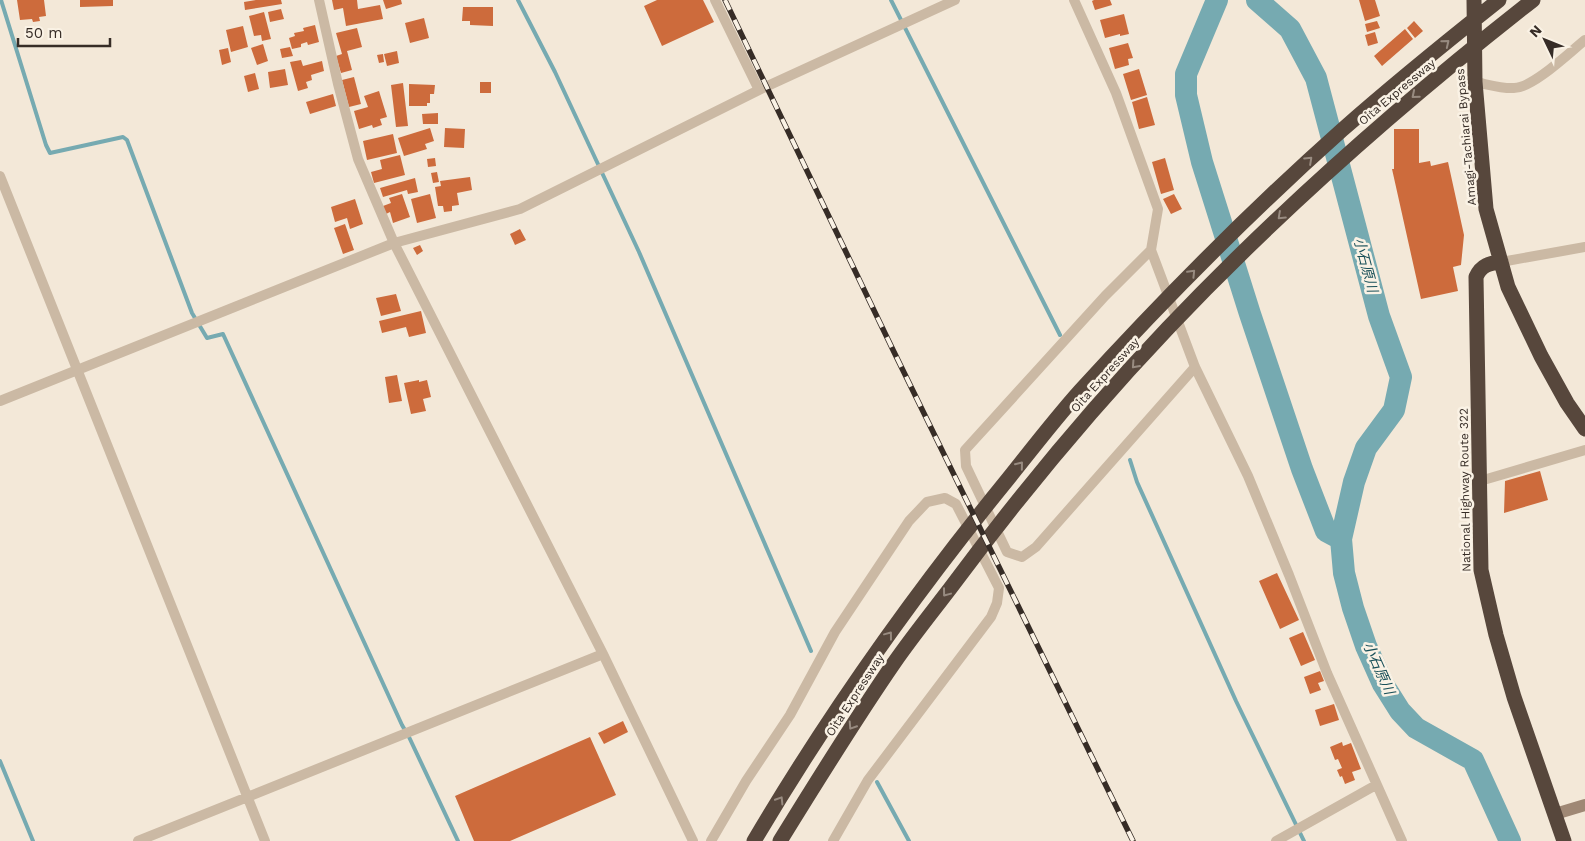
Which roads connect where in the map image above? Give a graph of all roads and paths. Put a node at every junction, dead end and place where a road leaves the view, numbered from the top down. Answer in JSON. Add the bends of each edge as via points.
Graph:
{"nodes":[{"id":1,"x":318,"y":0,"type":"edge"},
{"id":2,"x":715,"y":0,"type":"edge"},
{"id":3,"x":956,"y":0,"type":"edge"},
{"id":4,"x":1074,"y":0,"type":"edge"},
{"id":5,"x":1474,"y":0,"type":"edge"},
{"id":6,"x":1533,"y":0,"type":"edge"},
{"id":7,"x":1494,"y":4,"type":"edge"},
{"id":8,"x":1585,"y":40,"type":"edge"},
{"id":9,"x":1475,"y":82,"type":"junction"},
{"id":10,"x":759,"y":90,"type":"junction"},
{"id":11,"x":0,"y":176,"type":"edge"},
{"id":12,"x":394,"y":243,"type":"junction"},
{"id":13,"x":1585,"y":247,"type":"edge"},
{"id":14,"x":1151,"y":250,"type":"junction"},
{"id":15,"x":1501,"y":262,"type":"junction"},
{"id":16,"x":1195,"y":367,"type":"junction"},
{"id":17,"x":76,"y":370,"type":"junction"},
{"id":18,"x":0,"y":401,"type":"edge"},
{"id":19,"x":1585,"y":429,"type":"edge"},
{"id":20,"x":1585,"y":450,"type":"edge"},
{"id":21,"x":1480,"y":481,"type":"junction"},
{"id":22,"x":603,"y":654,"type":"junction"},
{"id":23,"x":1376,"y":785,"type":"junction"},
{"id":24,"x":248,"y":797,"type":"junction"},
{"id":25,"x":1585,"y":805,"type":"edge"},
{"id":26,"x":1555,"y":814,"type":"junction"},
{"id":27,"x":138,"y":841,"type":"edge"},
{"id":28,"x":265,"y":841,"type":"edge"},
{"id":29,"x":693,"y":841,"type":"edge"},
{"id":30,"x":711,"y":841,"type":"edge"},
{"id":31,"x":754,"y":841,"type":"edge"},
{"id":32,"x":780,"y":841,"type":"edge"},
{"id":33,"x":833,"y":841,"type":"edge"},
{"id":34,"x":1276,"y":841,"type":"edge"},
{"id":35,"x":1402,"y":841,"type":"edge"},
{"id":36,"x":1564,"y":841,"type":"edge"}],
"edges":[{"from":1,"to":12,"type":"street","via":[[358,159]]},
{"from":2,"to":10,"type":"street"},
{"from":3,"to":10,"type":"street"},
{"from":4,"to":14,"type":"street","via":[[1116,92],[1158,209]]},
{"from":5,"to":9,"type":"highway","name":"Amagi-Tachiarai Bypass"},
{"from":6,"to":32,"type":"highway","name":"Oita Expressway","one_way":true,"via":[[1354,148],[1252,242],[1084,420],[975,554],[894,662]]},
{"from":31,"to":7,"type":"highway","name":"Oita Expressway","one_way":true,"via":[[878,650],[963,535],[1078,393],[1238,227],[1342,130]]},
{"from":8,"to":9,"type":"street","via":[[1528,84],[1515,88]]},
{"from":9,"to":15,"type":"highway","name":"Amagi-Tachiarai Bypass","via":[[1486,209]]},
{"from":10,"to":12,"type":"street","via":[[520,209]]},
{"from":11,"to":17,"type":"street"},
{"from":12,"to":17,"type":"street"},
{"from":12,"to":22,"type":"street"},
{"from":13,"to":15,"type":"street"},
{"from":14,"to":16,"type":"street"},
{"from":14,"to":16,"type":"street","via":[[965,450],[966,466],[1007,552],[1022,557],[1036,547]]},
{"from":15,"to":19,"type":"highway","name":"Amagi-Tachiarai Bypass","via":[[1508,287],[1541,356]]},
{"from":15,"to":21,"type":"highway","name":"National Highway Route 322","via":[[1482,267],[1476,277]]},
{"from":16,"to":23,"type":"street","via":[[1248,476]]},
{"from":17,"to":18,"type":"street"},
{"from":17,"to":24,"type":"street"},
{"from":20,"to":21,"type":"street"},
{"from":21,"to":26,"type":"highway","name":"National Highway Route 322","via":[[1481,570],[1514,696]]},
{"from":22,"to":24,"type":"street"},
{"from":22,"to":29,"type":"street"},
{"from":23,"to":34,"type":"street"},
{"from":23,"to":35,"type":"street"},
{"from":24,"to":27,"type":"street"},
{"from":24,"to":28,"type":"street"},
{"from":25,"to":26,"type":"street"},
{"from":26,"to":36,"type":"highway","name":"National Highway Route 322"},
{"from":30,"to":33,"type":"street","via":[[790,715],[835,632],[909,521],[928,502],[944,498],[956,504],[995,580],[999,588],[997,603],[991,617],[868,780]]}]}
